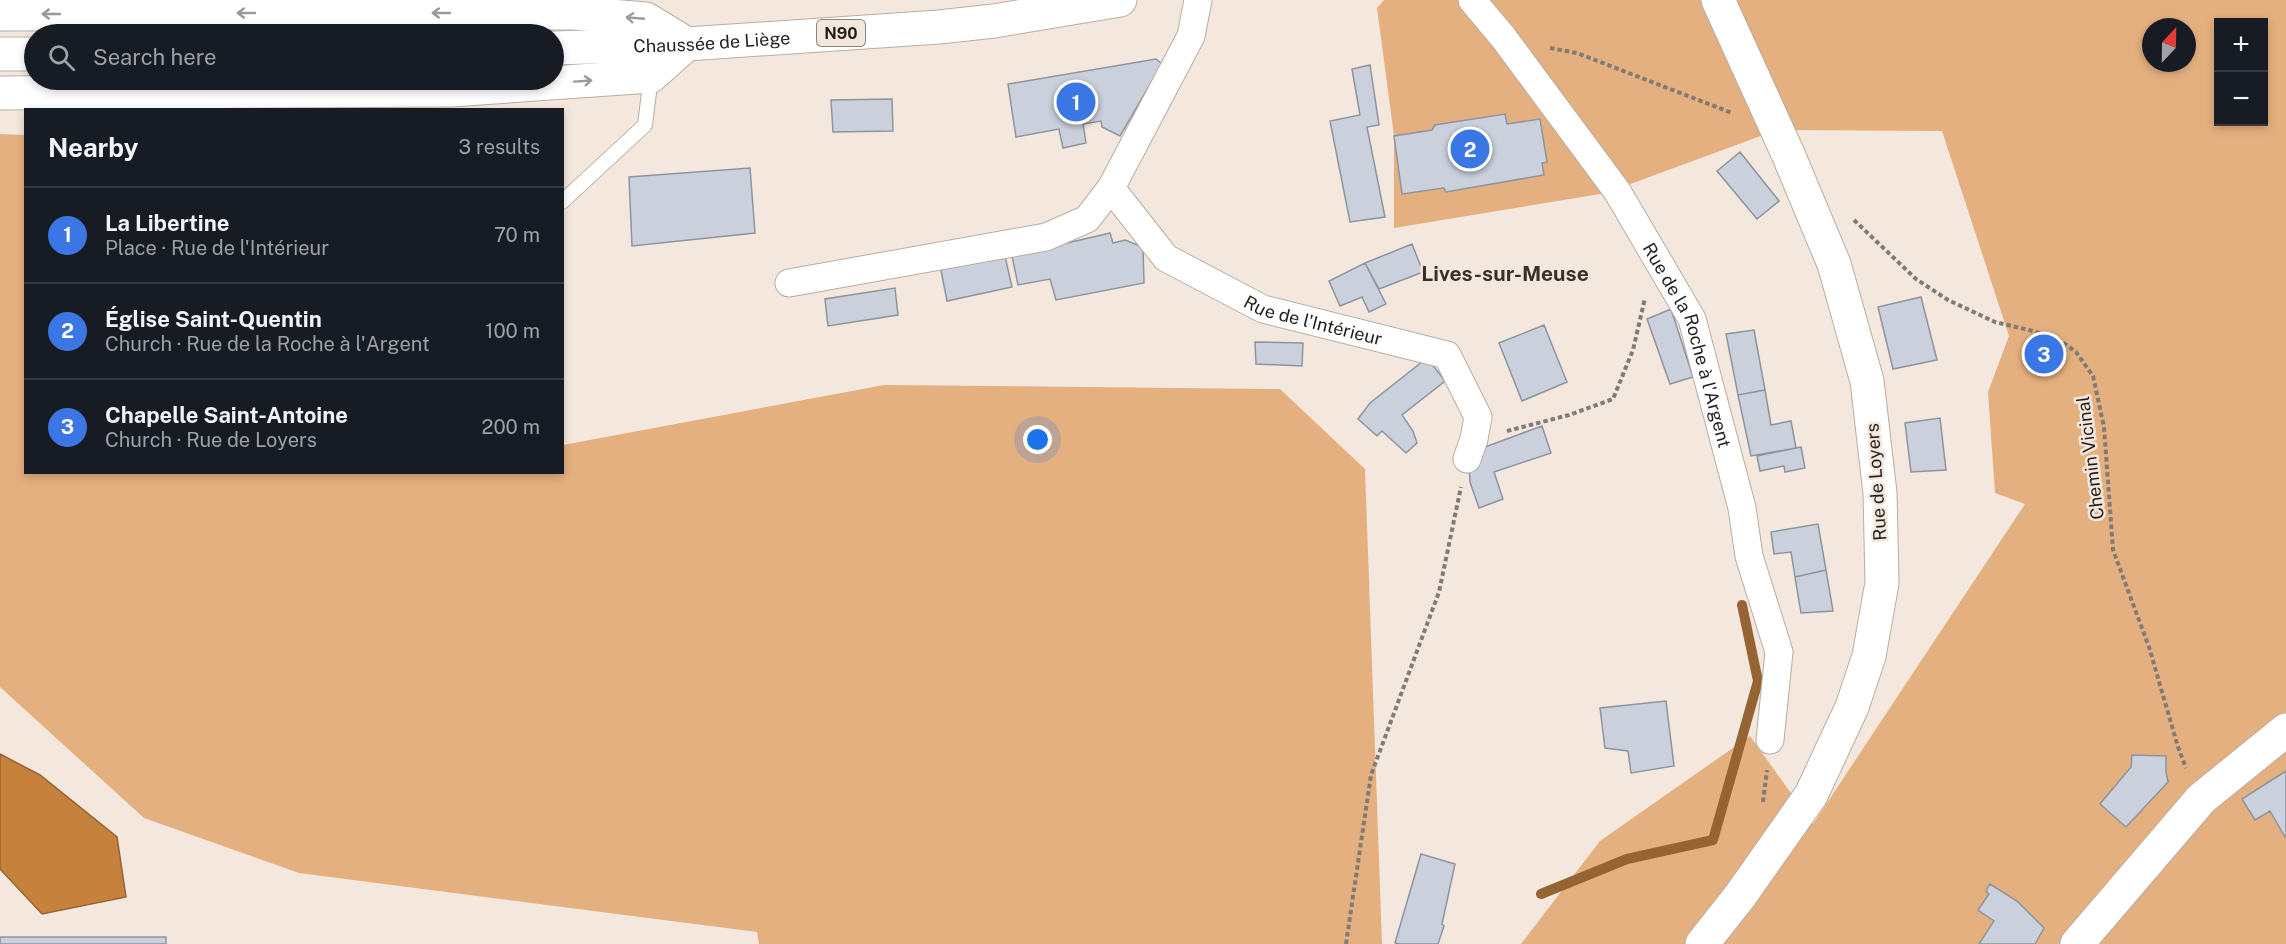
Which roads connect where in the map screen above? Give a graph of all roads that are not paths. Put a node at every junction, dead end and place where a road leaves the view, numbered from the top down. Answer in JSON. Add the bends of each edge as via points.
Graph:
{"nodes":[{"id":1,"x":1120,"y":0,"type":"edge"},
{"id":2,"x":1198,"y":0,"type":"edge"},
{"id":3,"x":1472,"y":0,"type":"edge"},
{"id":4,"x":1718,"y":0,"type":"edge"},
{"id":5,"x":0,"y":14,"type":"edge"},
{"id":6,"x":687,"y":44,"type":"junction"},
{"id":7,"x":564,"y":48,"type":"edge"},
{"id":8,"x":0,"y":54,"type":"edge"},
{"id":9,"x":24,"y":54,"type":"edge"},
{"id":10,"x":651,"y":76,"type":"junction"},
{"id":11,"x":564,"y":82,"type":"edge"},
{"id":12,"x":452,"y":90,"type":"edge"},
{"id":13,"x":0,"y":93,"type":"edge"},
{"id":14,"x":51,"y":93,"type":"junction"},
{"id":15,"x":83,"y":105,"type":"dead end"},
{"id":16,"x":1111,"y":188,"type":"junction"},
{"id":17,"x":564,"y":200,"type":"edge"},
{"id":18,"x":789,"y":284,"type":"dead end"},
{"id":19,"x":1471,"y":449,"type":"road end"},
{"id":20,"x":2286,"y":730,"type":"edge"},
{"id":21,"x":1770,"y":740,"type":"dead end"},
{"id":22,"x":1702,"y":944,"type":"edge"},
{"id":23,"x":2077,"y":944,"type":"edge"}],
"edges":[{"from":1,"to":6,"type":"main road","name":"Chaussée de Liège","number":"N90","via":[[939,27]]},
{"from":2,"to":16,"type":"street","via":[[1191,36]]},
{"from":3,"to":21,"type":"street","name":"Rue de la Roche à l'Argent","via":[[1617,191],[1692,319],[1742,508],[1749,556],[1779,651]]},
{"from":4,"to":22,"type":"main road","name":"Rue de Loyers","via":[[1834,264],[1867,381],[1880,493],[1882,584],[1869,656],[1852,707],[1811,795]]},
{"from":6,"to":5,"type":"main road","one_way":true,"via":[[646,20],[574,13]]},
{"from":6,"to":7,"type":"main road","name":"Chaussée de Liège","number":"N90"},
{"from":6,"to":10,"type":"main road"},
{"from":8,"to":9,"type":"main road"},
{"from":11,"to":10,"type":"main road","name":"Chaussée de Liège","one_way":true},
{"from":10,"to":17,"type":"lane","via":[[645,125]]},
{"from":14,"to":12,"type":"main road","name":"Chaussée de Liège","one_way":true},
{"from":13,"to":14,"type":"main road","name":"Chaussée de Liège"},
{"from":14,"to":15,"type":"lane"},
{"from":16,"to":18,"type":"street","via":[[1087,219],[1046,237]]},
{"from":16,"to":19,"type":"street","name":"Rue de l'Intérieur","via":[[1166,258],[1263,309],[1447,355],[1478,417]]},
{"from":20,"to":23,"type":"main road","via":[[2201,799]]}]}
